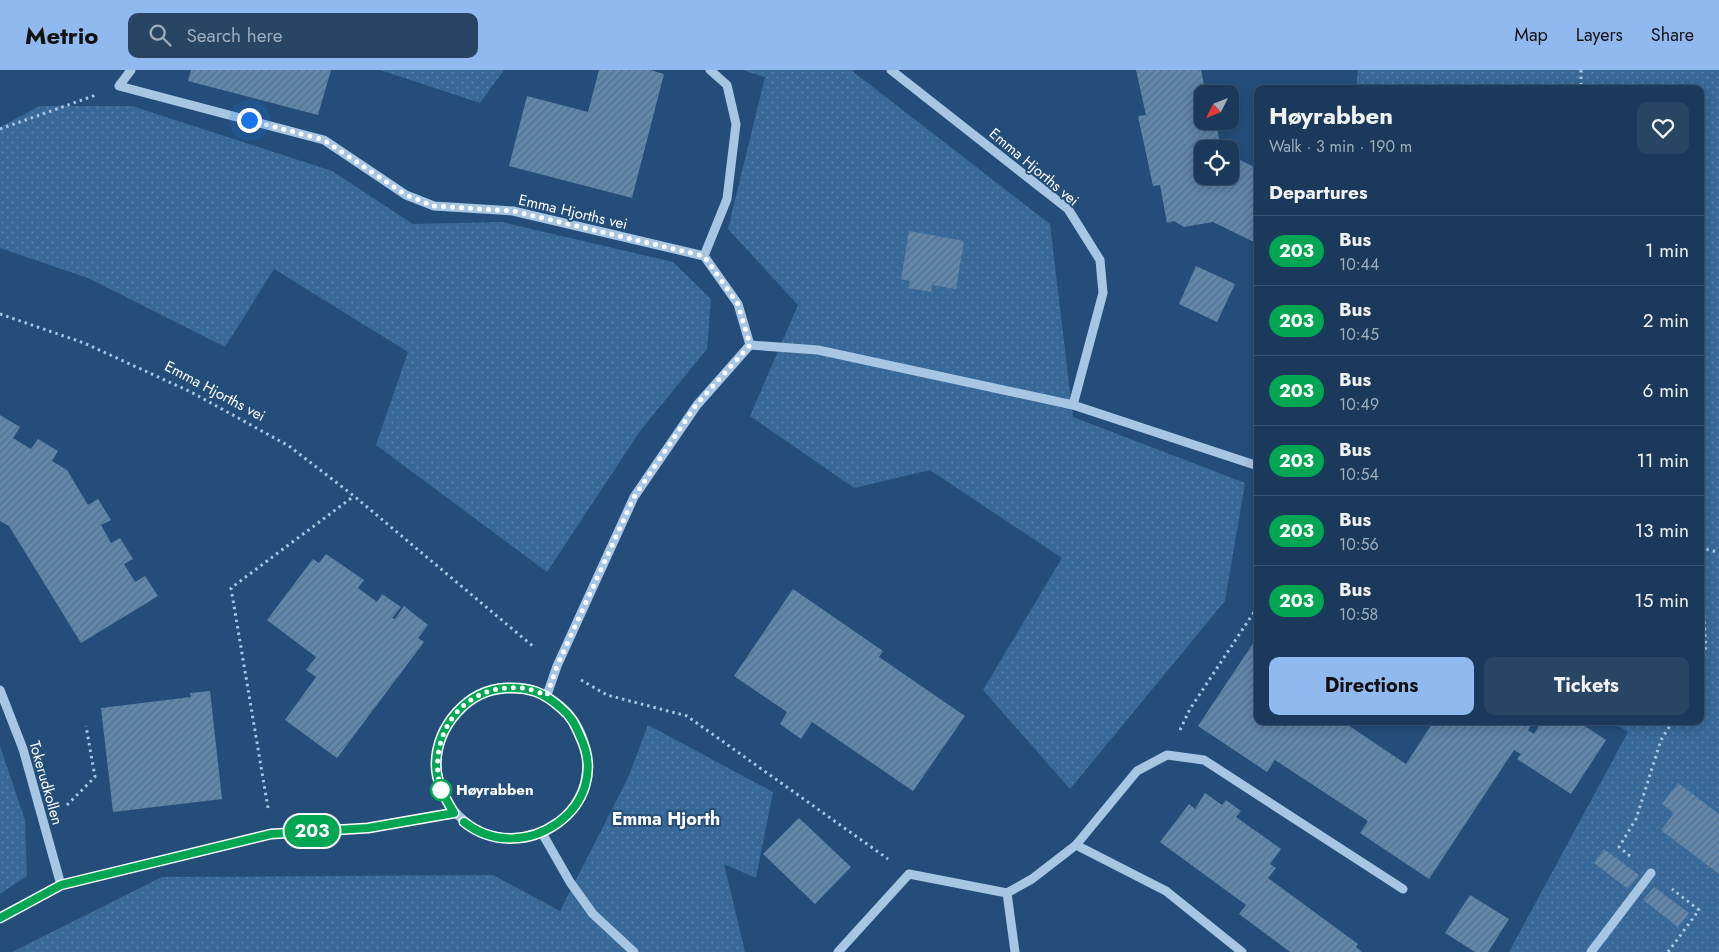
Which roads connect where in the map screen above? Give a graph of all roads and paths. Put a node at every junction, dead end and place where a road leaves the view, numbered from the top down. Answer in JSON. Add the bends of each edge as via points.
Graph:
{"nodes":[{"id":1,"x":131,"y":70,"type":"edge"},
{"id":2,"x":710,"y":70,"type":"edge"},
{"id":3,"x":891,"y":70,"type":"edge"},
{"id":4,"x":1580,"y":70,"type":"edge"},
{"id":5,"x":1581,"y":85,"type":"edge"},
{"id":6,"x":119,"y":86,"type":"junction"},
{"id":7,"x":0,"y":129,"type":"edge"},
{"id":8,"x":704,"y":256,"type":"junction"},
{"id":9,"x":0,"y":314,"type":"edge"},
{"id":10,"x":750,"y":345,"type":"junction"},
{"id":11,"x":1073,"y":405,"type":"junction"},
{"id":12,"x":1254,"y":465,"type":"edge"},
{"id":13,"x":354,"y":496,"type":"junction"},
{"id":14,"x":1704,"y":549,"type":"edge"},
{"id":15,"x":1719,"y":552,"type":"edge"},
{"id":16,"x":1254,"y":612,"type":"edge"},
{"id":17,"x":1704,"y":619,"type":"edge"},
{"id":18,"x":1704,"y":654,"type":"edge"},
{"id":19,"x":557,"y":666,"type":"junction"},
{"id":20,"x":0,"y":690,"type":"edge"},
{"id":21,"x":547,"y":695,"type":"junction"},
{"id":22,"x":1670,"y":725,"type":"edge"},
{"id":23,"x":86,"y":726,"type":"dead end"},
{"id":24,"x":1167,"y":755,"type":"junction"},
{"id":25,"x":265,"y":797,"type":"dead end"},
{"id":26,"x":66,"y":806,"type":"dead end"},
{"id":27,"x":454,"y":813,"type":"junction"},
{"id":28,"x":542,"y":833,"type":"junction"},
{"id":29,"x":1076,"y":845,"type":"junction"},
{"id":30,"x":1652,"y":873,"type":"junction"},
{"id":31,"x":909,"y":874,"type":"junction"},
{"id":32,"x":61,"y":885,"type":"junction"},
{"id":33,"x":1403,"y":889,"type":"dead end"},
{"id":34,"x":1006,"y":893,"type":"junction"},
{"id":35,"x":0,"y":918,"type":"edge"},
{"id":36,"x":634,"y":952,"type":"edge"},
{"id":37,"x":838,"y":952,"type":"edge"},
{"id":38,"x":1015,"y":952,"type":"edge"},
{"id":39,"x":1242,"y":952,"type":"edge"},
{"id":40,"x":1591,"y":952,"type":"edge"},
{"id":41,"x":1668,"y":952,"type":"edge"}],
"edges":[{"from":1,"to":6,"type":"street"},
{"from":2,"to":8,"type":"street","via":[[727,86],[736,124],[727,199]]},
{"from":3,"to":11,"type":"street","name":"Emma Hjorths vei","via":[[1068,209],[1100,260],[1103,293]]},
{"from":4,"to":5,"type":"path"},
{"from":6,"to":7,"type":"path"},
{"from":6,"to":8,"type":"street","name":"Emma Hjorths vei","via":[[324,140],[406,195],[434,206],[513,211]]},
{"from":8,"to":10,"type":"street","via":[[738,304]]},
{"from":9,"to":13,"type":"path","name":"Emma Hjorths vei","via":[[84,343],[191,392],[289,446]]},
{"from":10,"to":11,"type":"street","via":[[818,350]]},
{"from":10,"to":19,"type":"street","via":[[696,405],[634,497]]},
{"from":11,"to":12,"type":"street"},
{"from":13,"to":19,"type":"path","name":"Emma Hjorths vei"},
{"from":13,"to":25,"type":"path","via":[[231,588]]},
{"from":14,"to":15,"type":"path"},
{"from":16,"to":24,"type":"path","via":[[1190,709]]},
{"from":17,"to":18,"type":"path"},
{"from":19,"to":21,"type":"street"},
{"from":19,"to":31,"type":"path","name":"Emma Hjorths vei","via":[[608,695],[687,716]]},
{"from":20,"to":32,"type":"street","name":"Tokerudkollen","via":[[23,749]]},
{"from":21,"to":27,"type":"street","via":[[522,688],[496,689],[472,699],[452,716],[440,739],[436,765],[441,790]]},
{"from":21,"to":28,"type":"street","via":[[570,716],[587,750],[588,773],[582,796],[568,816]]},
{"from":22,"to":30,"type":"path","via":[[1661,740],[1636,819],[1619,847]]},
{"from":23,"to":26,"type":"path","via":[[95,777]]},
{"from":24,"to":29,"type":"street","via":[[1137,771]]},
{"from":24,"to":33,"type":"street","via":[[1204,760]]},
{"from":27,"to":28,"type":"street","via":[[474,830],[499,838],[525,839]]},
{"from":27,"to":32,"type":"street","via":[[368,828],[271,834]]},
{"from":28,"to":36,"type":"street","via":[[593,914]]},
{"from":29,"to":34,"type":"street","via":[[1032,880]]},
{"from":29,"to":39,"type":"street","via":[[1166,891]]},
{"from":30,"to":40,"type":"street"},
{"from":30,"to":41,"type":"path","via":[[1699,910]]},
{"from":31,"to":34,"type":"street"},
{"from":31,"to":37,"type":"street"},
{"from":32,"to":35,"type":"street"},
{"from":34,"to":38,"type":"street"}]}
